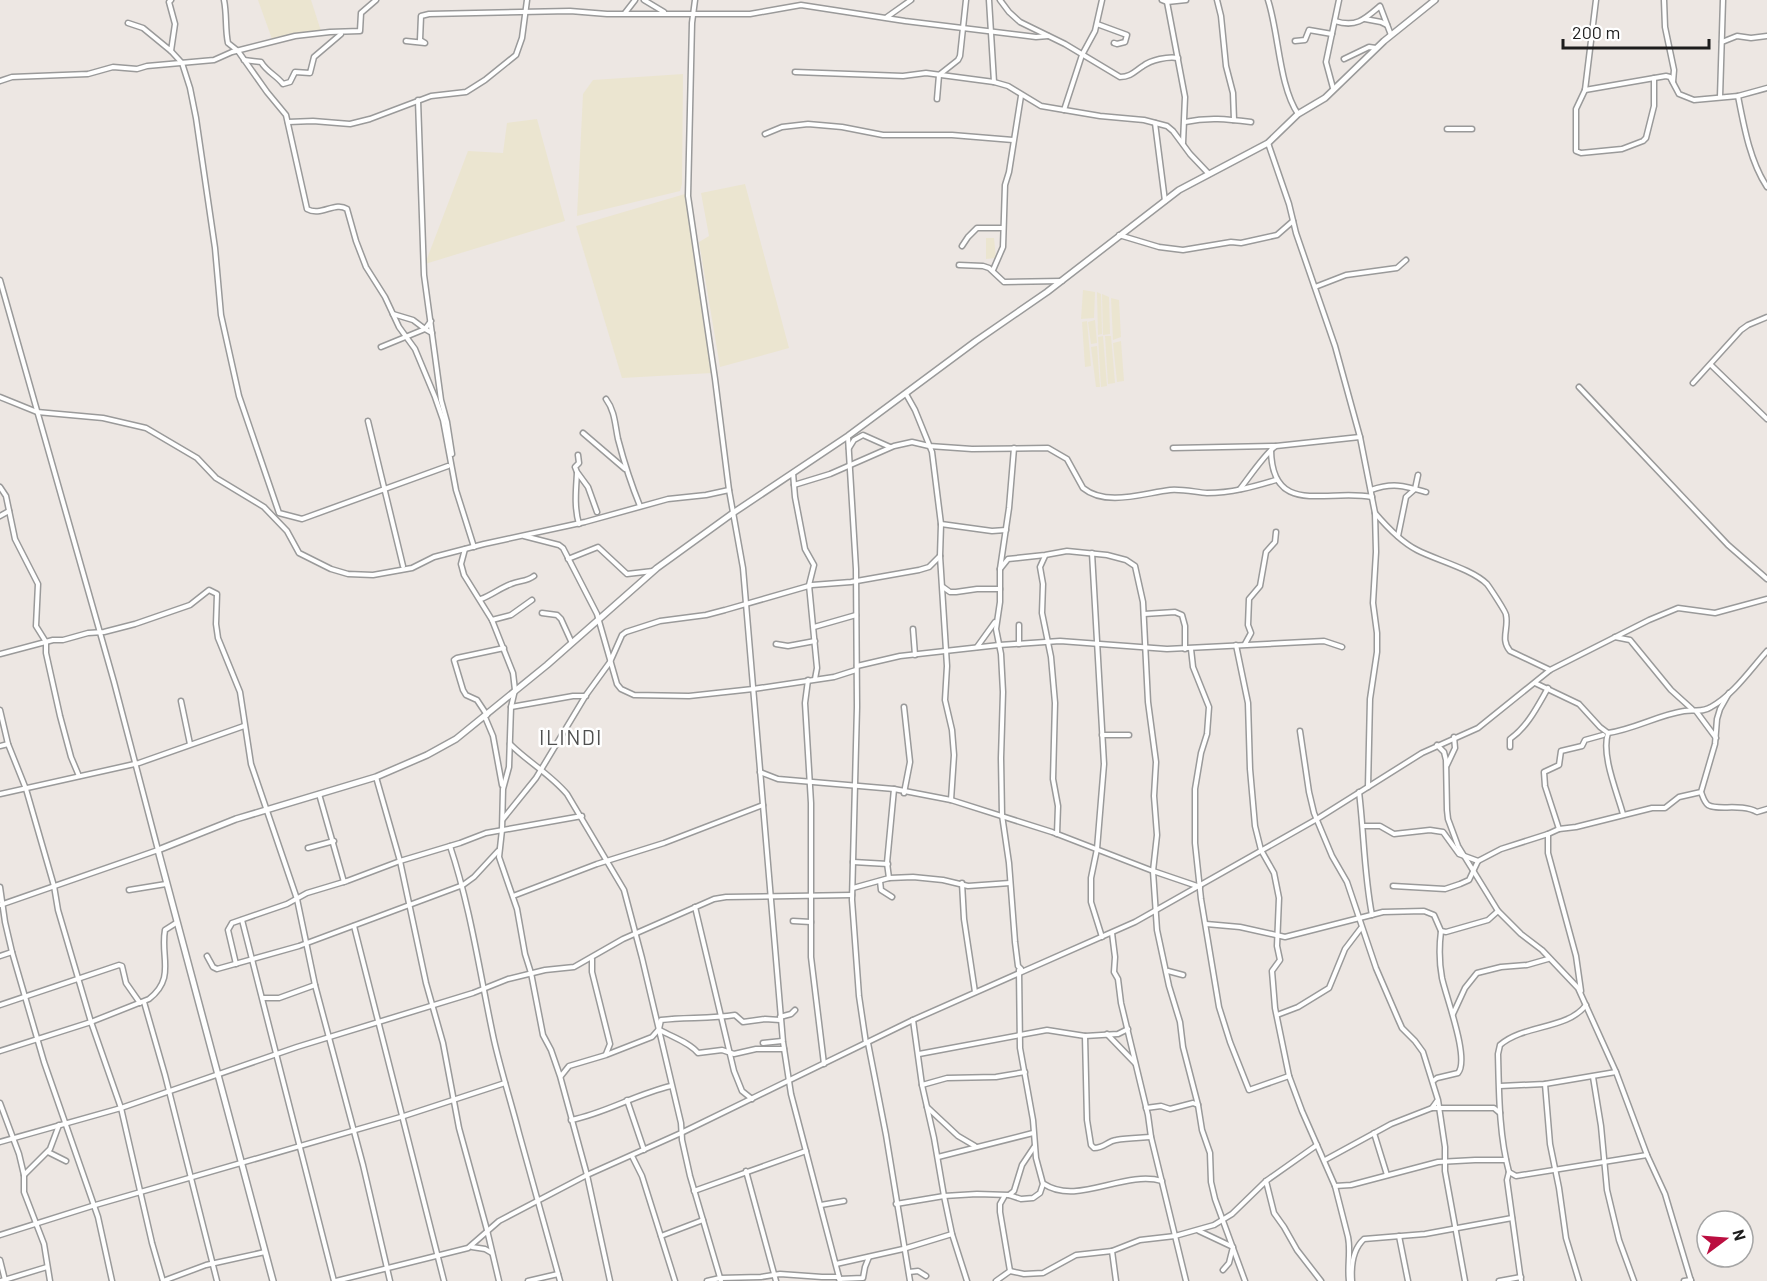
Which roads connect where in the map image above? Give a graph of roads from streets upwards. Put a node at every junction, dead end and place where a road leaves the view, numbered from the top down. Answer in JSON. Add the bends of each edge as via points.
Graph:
{"nodes":[{"id":1,"x":171,"y":0,"type":"edge"},
{"id":2,"x":224,"y":0,"type":"edge"},
{"id":3,"x":376,"y":0,"type":"edge"},
{"id":4,"x":527,"y":0,"type":"edge"},
{"id":5,"x":635,"y":0,"type":"edge"},
{"id":6,"x":644,"y":0,"type":"edge"},
{"id":7,"x":695,"y":0,"type":"edge"},
{"id":8,"x":911,"y":0,"type":"edge"},
{"id":9,"x":966,"y":0,"type":"edge"},
{"id":10,"x":989,"y":0,"type":"edge"},
{"id":11,"x":1000,"y":0,"type":"edge"},
{"id":12,"x":1102,"y":0,"type":"edge"},
{"id":13,"x":1186,"y":0,"type":"edge"},
{"id":14,"x":1217,"y":0,"type":"edge"},
{"id":15,"x":1268,"y":0,"type":"edge"},
{"id":16,"x":1339,"y":0,"type":"edge"},
{"id":17,"x":1435,"y":0,"type":"edge"},
{"id":18,"x":1596,"y":0,"type":"edge"},
{"id":19,"x":1664,"y":0,"type":"edge"},
{"id":20,"x":1723,"y":0,"type":"edge"},
{"id":21,"x":1165,"y":1,"type":"edge"},
{"id":22,"x":801,"y":3,"type":"edge"},
{"id":23,"x":665,"y":12,"type":"junction"},
{"id":24,"x":525,"y":13,"type":"junction"},
{"id":25,"x":624,"y":13,"type":"junction"},
{"id":26,"x":694,"y":15,"type":"junction"},
{"id":27,"x":887,"y":17,"type":"junction"},
{"id":28,"x":1365,"y":19,"type":"junction"},
{"id":29,"x":1335,"y":21,"type":"junction"},
{"id":30,"x":128,"y":23,"type":"dead end"},
{"id":31,"x":1097,"y":24,"type":"junction"},
{"id":32,"x":1388,"y":26,"type":"junction"},
{"id":33,"x":963,"y":28,"type":"junction"},
{"id":34,"x":992,"y":30,"type":"junction"},
{"id":35,"x":341,"y":34,"type":"dead end"},
{"id":36,"x":1332,"y":34,"type":"junction"},
{"id":37,"x":1391,"y":35,"type":"junction"},
{"id":38,"x":1048,"y":36,"type":"junction"},
{"id":39,"x":1767,"y":36,"type":"edge"},
{"id":40,"x":406,"y":41,"type":"dead end"},
{"id":41,"x":1295,"y":41,"type":"dead end"},
{"id":42,"x":1722,"y":42,"type":"junction"},
{"id":43,"x":1114,"y":43,"type":"dead end"},
{"id":44,"x":1376,"y":48,"type":"junction"},
{"id":45,"x":171,"y":51,"type":"junction"},
{"id":46,"x":238,"y":51,"type":"junction"},
{"id":47,"x":1082,"y":55,"type":"junction"},
{"id":48,"x":1178,"y":58,"type":"junction"},
{"id":49,"x":1344,"y":59,"type":"dead end"},
{"id":50,"x":244,"y":60,"type":"junction"},
{"id":51,"x":182,"y":63,"type":"junction"},
{"id":52,"x":795,"y":72,"type":"dead end"},
{"id":53,"x":939,"y":75,"type":"junction"},
{"id":54,"x":1654,"y":78,"type":"junction"},
{"id":55,"x":0,"y":81,"type":"edge"},
{"id":56,"x":994,"y":82,"type":"junction"},
{"id":57,"x":1673,"y":82,"type":"junction"},
{"id":58,"x":1333,"y":88,"type":"junction"},
{"id":59,"x":1767,"y":88,"type":"edge"},
{"id":60,"x":1585,"y":90,"type":"junction"},
{"id":61,"x":1021,"y":96,"type":"junction"},
{"id":62,"x":1738,"y":96,"type":"junction"},
{"id":63,"x":1720,"y":97,"type":"junction"},
{"id":64,"x":937,"y":99,"type":"dead end"},
{"id":65,"x":418,"y":100,"type":"junction"},
{"id":66,"x":1064,"y":110,"type":"junction"},
{"id":67,"x":1298,"y":114,"type":"junction"},
{"id":68,"x":1234,"y":120,"type":"junction"},
{"id":69,"x":288,"y":122,"type":"junction"},
{"id":70,"x":1185,"y":122,"type":"junction"},
{"id":71,"x":1251,"y":122,"type":"dead end"},
{"id":72,"x":1155,"y":123,"type":"junction"},
{"id":73,"x":1447,"y":129,"type":"dead end"},
{"id":74,"x":1472,"y":129,"type":"dead end"},
{"id":75,"x":765,"y":134,"type":"dead end"},
{"id":76,"x":1013,"y":140,"type":"junction"},
{"id":77,"x":1268,"y":143,"type":"junction"},
{"id":78,"x":1183,"y":144,"type":"junction"},
{"id":79,"x":1209,"y":174,"type":"junction"},
{"id":80,"x":1767,"y":187,"type":"edge"},
{"id":81,"x":1165,"y":201,"type":"junction"},
{"id":82,"x":1293,"y":222,"type":"junction"},
{"id":83,"x":1003,"y":228,"type":"junction"},
{"id":84,"x":1119,"y":235,"type":"junction"},
{"id":85,"x":962,"y":246,"type":"dead end"},
{"id":86,"x":1406,"y":260,"type":"dead end"},
{"id":87,"x":959,"y":265,"type":"dead end"},
{"id":88,"x":993,"y":270,"type":"junction"},
{"id":89,"x":0,"y":280,"type":"edge"},
{"id":90,"x":1062,"y":281,"type":"junction"},
{"id":91,"x":1316,"y":287,"type":"junction"},
{"id":92,"x":393,"y":314,"type":"junction"},
{"id":93,"x":1767,"y":317,"type":"edge"},
{"id":94,"x":431,"y":320,"type":"junction"},
{"id":95,"x":425,"y":329,"type":"junction"},
{"id":96,"x":433,"y":333,"type":"junction"},
{"id":97,"x":406,"y":338,"type":"junction"},
{"id":98,"x":381,"y":347,"type":"dead end"},
{"id":99,"x":1711,"y":365,"type":"junction"},
{"id":100,"x":1693,"y":383,"type":"dead end"},
{"id":101,"x":1579,"y":387,"type":"dead end"},
{"id":102,"x":906,"y":394,"type":"junction"},
{"id":103,"x":0,"y":397,"type":"edge"},
{"id":104,"x":606,"y":399,"type":"dead end"},
{"id":105,"x":37,"y":412,"type":"junction"},
{"id":106,"x":1767,"y":419,"type":"edge"},
{"id":107,"x":368,"y":421,"type":"dead end"},
{"id":108,"x":582,"y":433,"type":"dead end"},
{"id":109,"x":848,"y":436,"type":"junction"},
{"id":110,"x":1360,"y":437,"type":"junction"},
{"id":111,"x":929,"y":446,"type":"junction"},
{"id":112,"x":1276,"y":446,"type":"junction"},
{"id":113,"x":891,"y":447,"type":"junction"},
{"id":114,"x":1014,"y":448,"type":"junction"},
{"id":115,"x":1173,"y":448,"type":"dead end"},
{"id":116,"x":1271,"y":449,"type":"junction"},
{"id":117,"x":847,"y":451,"type":"junction"},
{"id":118,"x":578,"y":455,"type":"dead end"},
{"id":119,"x":448,"y":466,"type":"dead end"},
{"id":120,"x":849,"y":466,"type":"junction"},
{"id":121,"x":453,"y":468,"type":"junction"},
{"id":122,"x":627,"y":470,"type":"junction"},
{"id":123,"x":577,"y":472,"type":"junction"},
{"id":124,"x":793,"y":473,"type":"junction"},
{"id":125,"x":1418,"y":475,"type":"dead end"},
{"id":126,"x":1276,"y":480,"type":"junction"},
{"id":127,"x":794,"y":484,"type":"junction"},
{"id":128,"x":0,"y":487,"type":"edge"},
{"id":129,"x":384,"y":489,"type":"junction"},
{"id":130,"x":1415,"y":489,"type":"junction"},
{"id":131,"x":729,"y":490,"type":"junction"},
{"id":132,"x":1240,"y":490,"type":"junction"},
{"id":133,"x":1371,"y":490,"type":"junction"},
{"id":134,"x":1426,"y":492,"type":"dead end"},
{"id":135,"x":1372,"y":497,"type":"junction"},
{"id":136,"x":640,"y":506,"type":"junction"},
{"id":137,"x":9,"y":511,"type":"junction"},
{"id":138,"x":597,"y":512,"type":"dead end"},
{"id":139,"x":733,"y":513,"type":"junction"},
{"id":140,"x":1375,"y":513,"type":"junction"},
{"id":141,"x":0,"y":516,"type":"edge"},
{"id":142,"x":579,"y":524,"type":"junction"},
{"id":143,"x":941,"y":524,"type":"junction"},
{"id":144,"x":1006,"y":530,"type":"junction"},
{"id":145,"x":1276,"y":532,"type":"dead end"},
{"id":146,"x":521,"y":536,"type":"junction"},
{"id":147,"x":1398,"y":536,"type":"junction"},
{"id":148,"x":474,"y":547,"type":"junction"},
{"id":149,"x":465,"y":549,"type":"junction"},
{"id":150,"x":1092,"y":553,"type":"junction"},
{"id":151,"x":1045,"y":555,"type":"junction"},
{"id":152,"x":940,"y":556,"type":"junction"},
{"id":153,"x":568,"y":559,"type":"junction"},
{"id":154,"x":403,"y":566,"type":"dead end"},
{"id":155,"x":929,"y":567,"type":"junction"},
{"id":156,"x":1000,"y":569,"type":"junction"},
{"id":157,"x":654,"y":571,"type":"junction"},
{"id":158,"x":534,"y":576,"type":"dead end"},
{"id":159,"x":941,"y":577,"type":"junction"},
{"id":160,"x":1767,"y":579,"type":"edge"},
{"id":161,"x":855,"y":581,"type":"junction"},
{"id":162,"x":809,"y":585,"type":"junction"},
{"id":163,"x":942,"y":586,"type":"junction"},
{"id":164,"x":1000,"y":589,"type":"junction"},
{"id":165,"x":1767,"y":599,"type":"edge"},
{"id":166,"x":481,"y":600,"type":"junction"},
{"id":167,"x":532,"y":600,"type":"dead end"},
{"id":168,"x":746,"y":605,"type":"junction"},
{"id":169,"x":542,"y":613,"type":"dead end"},
{"id":170,"x":1144,"y":614,"type":"junction"},
{"id":171,"x":856,"y":615,"type":"junction"},
{"id":172,"x":492,"y":620,"type":"junction"},
{"id":173,"x":598,"y":620,"type":"junction"},
{"id":174,"x":997,"y":620,"type":"junction"},
{"id":175,"x":1019,"y":625,"type":"dead end"},
{"id":176,"x":814,"y":627,"type":"junction"},
{"id":177,"x":913,"y":629,"type":"dead end"},
{"id":178,"x":99,"y":632,"type":"junction"},
{"id":179,"x":1615,"y":637,"type":"junction"},
{"id":180,"x":815,"y":641,"type":"junction"},
{"id":181,"x":1048,"y":641,"type":"junction"},
{"id":182,"x":46,"y":642,"type":"junction"},
{"id":183,"x":573,"y":642,"type":"junction"},
{"id":184,"x":776,"y":644,"type":"dead end"},
{"id":185,"x":1019,"y":644,"type":"junction"},
{"id":186,"x":1244,"y":644,"type":"junction"},
{"id":187,"x":999,"y":645,"type":"junction"},
{"id":188,"x":1096,"y":645,"type":"junction"},
{"id":189,"x":1236,"y":645,"type":"junction"},
{"id":190,"x":1145,"y":647,"type":"junction"},
{"id":191,"x":1342,"y":647,"type":"dead end"},
{"id":192,"x":504,"y":648,"type":"junction"},
{"id":193,"x":976,"y":648,"type":"junction"},
{"id":194,"x":1188,"y":649,"type":"junction"},
{"id":195,"x":945,"y":651,"type":"junction"},
{"id":196,"x":1767,"y":651,"type":"edge"},
{"id":197,"x":0,"y":654,"type":"edge"},
{"id":198,"x":915,"y":655,"type":"junction"},
{"id":199,"x":610,"y":662,"type":"junction"},
{"id":200,"x":857,"y":668,"type":"junction"},
{"id":201,"x":1550,"y":670,"type":"junction"},
{"id":202,"x":815,"y":679,"type":"junction"},
{"id":203,"x":808,"y":680,"type":"junction"},
{"id":204,"x":1535,"y":683,"type":"junction"},
{"id":205,"x":1548,"y":688,"type":"junction"},
{"id":206,"x":753,"y":689,"type":"junction"},
{"id":207,"x":515,"y":690,"type":"junction"},
{"id":208,"x":1729,"y":693,"type":"junction"},
{"id":209,"x":586,"y":696,"type":"junction"},
{"id":210,"x":181,"y":701,"type":"dead end"},
{"id":211,"x":511,"y":707,"type":"junction"},
{"id":212,"x":904,"y":707,"type":"dead end"},
{"id":213,"x":0,"y":710,"type":"edge"},
{"id":214,"x":1694,"y":710,"type":"junction"},
{"id":215,"x":486,"y":716,"type":"junction"},
{"id":216,"x":244,"y":726,"type":"junction"},
{"id":217,"x":1600,"y":727,"type":"junction"},
{"id":218,"x":1300,"y":731,"type":"dead end"},
{"id":219,"x":1608,"y":733,"type":"junction"},
{"id":220,"x":1102,"y":735,"type":"junction"},
{"id":221,"x":1129,"y":735,"type":"dead end"},
{"id":222,"x":1603,"y":735,"type":"junction"},
{"id":223,"x":1454,"y":737,"type":"junction"},
{"id":224,"x":1716,"y":738,"type":"junction"},
{"id":225,"x":510,"y":743,"type":"junction"},
{"id":226,"x":1606,"y":743,"type":"junction"},
{"id":227,"x":8,"y":744,"type":"junction"},
{"id":228,"x":190,"y":744,"type":"junction"},
{"id":229,"x":1436,"y":745,"type":"junction"},
{"id":230,"x":0,"y":746,"type":"edge"},
{"id":231,"x":1510,"y":747,"type":"dead end"},
{"id":232,"x":134,"y":764,"type":"junction"},
{"id":233,"x":1447,"y":766,"type":"junction"},
{"id":234,"x":542,"y":770,"type":"junction"},
{"id":235,"x":760,"y":772,"type":"junction"},
{"id":236,"x":79,"y":776,"type":"junction"},
{"id":237,"x":376,"y":777,"type":"junction"},
{"id":238,"x":808,"y":782,"type":"junction"},
{"id":239,"x":856,"y":785,"type":"junction"},
{"id":240,"x":1368,"y":787,"type":"junction"},
{"id":241,"x":26,"y":789,"type":"junction"},
{"id":242,"x":503,"y":789,"type":"junction"},
{"id":243,"x":894,"y":789,"type":"junction"},
{"id":244,"x":904,"y":792,"type":"junction"},
{"id":245,"x":1359,"y":792,"type":"junction"},
{"id":246,"x":1701,"y":792,"type":"junction"},
{"id":247,"x":319,"y":793,"type":"junction"},
{"id":248,"x":0,"y":794,"type":"edge"},
{"id":249,"x":951,"y":800,"type":"junction"},
{"id":250,"x":762,"y":805,"type":"junction"},
{"id":251,"x":1767,"y":809,"type":"edge"},
{"id":252,"x":268,"y":810,"type":"junction"},
{"id":253,"x":1623,"y":814,"type":"junction"},
{"id":254,"x":1002,"y":815,"type":"junction"},
{"id":255,"x":582,"y":816,"type":"junction"},
{"id":256,"x":502,"y":819,"type":"junction"},
{"id":257,"x":1317,"y":819,"type":"junction"},
{"id":258,"x":1363,"y":826,"type":"junction"},
{"id":259,"x":1559,"y":829,"type":"junction"},
{"id":260,"x":502,"y":830,"type":"junction"},
{"id":261,"x":1057,"y":834,"type":"junction"},
{"id":262,"x":1548,"y":834,"type":"junction"},
{"id":263,"x":334,"y":841,"type":"junction"},
{"id":264,"x":450,"y":846,"type":"junction"},
{"id":265,"x":308,"y":848,"type":"dead end"},
{"id":266,"x":1097,"y":849,"type":"junction"},
{"id":267,"x":158,"y":850,"type":"junction"},
{"id":268,"x":1261,"y":850,"type":"junction"},
{"id":269,"x":499,"y":851,"type":"junction"},
{"id":270,"x":1465,"y":856,"type":"junction"},
{"id":271,"x":400,"y":861,"type":"junction"},
{"id":272,"x":607,"y":861,"type":"junction"},
{"id":273,"x":1478,"y":861,"type":"junction"},
{"id":274,"x":853,"y":862,"type":"junction"},
{"id":275,"x":888,"y":864,"type":"junction"},
{"id":276,"x":1472,"y":869,"type":"junction"},
{"id":277,"x":1153,"y":871,"type":"junction"},
{"id":278,"x":889,"y":879,"type":"junction"},
{"id":279,"x":880,"y":881,"type":"junction"},
{"id":280,"x":344,"y":882,"type":"junction"},
{"id":281,"x":962,"y":883,"type":"junction"},
{"id":282,"x":1010,"y":883,"type":"junction"},
{"id":283,"x":166,"y":884,"type":"junction"},
{"id":284,"x":463,"y":885,"type":"junction"},
{"id":285,"x":54,"y":886,"type":"junction"},
{"id":286,"x":1393,"y":886,"type":"dead end"},
{"id":287,"x":0,"y":887,"type":"edge"},
{"id":288,"x":1200,"y":887,"type":"junction"},
{"id":289,"x":853,"y":888,"type":"junction"},
{"id":290,"x":129,"y":890,"type":"dead end"},
{"id":291,"x":852,"y":895,"type":"junction"},
{"id":292,"x":513,"y":896,"type":"junction"},
{"id":293,"x":769,"y":896,"type":"junction"},
{"id":294,"x":812,"y":896,"type":"junction"},
{"id":295,"x":891,"y":897,"type":"dead end"},
{"id":296,"x":297,"y":899,"type":"junction"},
{"id":297,"x":1,"y":904,"type":"edge"},
{"id":298,"x":409,"y":906,"type":"junction"},
{"id":299,"x":695,"y":907,"type":"junction"},
{"id":300,"x":1157,"y":911,"type":"junction"},
{"id":301,"x":1498,"y":911,"type":"junction"},
{"id":302,"x":1372,"y":915,"type":"junction"},
{"id":303,"x":1359,"y":918,"type":"junction"},
{"id":304,"x":242,"y":920,"type":"junction"},
{"id":305,"x":793,"y":921,"type":"dead end"},
{"id":306,"x":811,"y":922,"type":"junction"},
{"id":307,"x":176,"y":923,"type":"junction"},
{"id":308,"x":1205,"y":924,"type":"junction"},
{"id":309,"x":354,"y":926,"type":"junction"},
{"id":310,"x":1362,"y":928,"type":"junction"},
{"id":311,"x":1441,"y":931,"type":"junction"},
{"id":312,"x":636,"y":933,"type":"junction"},
{"id":313,"x":1112,"y":933,"type":"junction"},
{"id":314,"x":1278,"y":935,"type":"junction"},
{"id":315,"x":1102,"y":937,"type":"junction"},
{"id":316,"x":306,"y":943,"type":"junction"},
{"id":317,"x":12,"y":952,"type":"junction"},
{"id":318,"x":0,"y":956,"type":"edge"},
{"id":319,"x":207,"y":956,"type":"dead end"},
{"id":320,"x":1549,"y":958,"type":"junction"},
{"id":321,"x":592,"y":959,"type":"junction"},
{"id":322,"x":253,"y":960,"type":"junction"},
{"id":323,"x":236,"y":964,"type":"junction"},
{"id":324,"x":1167,"y":970,"type":"junction"},
{"id":325,"x":531,"y":973,"type":"junction"},
{"id":326,"x":1019,"y":974,"type":"junction"},
{"id":327,"x":1183,"y":975,"type":"dead end"},
{"id":328,"x":78,"y":979,"type":"junction"},
{"id":329,"x":315,"y":985,"type":"junction"},
{"id":330,"x":484,"y":988,"type":"junction"},
{"id":331,"x":975,"y":992,"type":"junction"},
{"id":332,"x":1581,"y":995,"type":"junction"},
{"id":333,"x":25,"y":997,"type":"junction"},
{"id":334,"x":263,"y":998,"type":"junction"},
{"id":335,"x":142,"y":1002,"type":"junction"},
{"id":336,"x":0,"y":1005,"type":"edge"},
{"id":337,"x":432,"y":1005,"type":"junction"},
{"id":338,"x":1586,"y":1005,"type":"junction"},
{"id":339,"x":795,"y":1010,"type":"dead end"},
{"id":340,"x":1452,"y":1014,"type":"junction"},
{"id":341,"x":1277,"y":1015,"type":"junction"},
{"id":342,"x":721,"y":1018,"type":"junction"},
{"id":343,"x":780,"y":1018,"type":"junction"},
{"id":344,"x":913,"y":1020,"type":"junction"},
{"id":345,"x":91,"y":1022,"type":"junction"},
{"id":346,"x":380,"y":1022,"type":"junction"},
{"id":347,"x":659,"y":1029,"type":"junction"},
{"id":348,"x":1128,"y":1029,"type":"junction"},
{"id":349,"x":1106,"y":1034,"type":"junction"},
{"id":350,"x":1020,"y":1035,"type":"junction"},
{"id":351,"x":1085,"y":1036,"type":"junction"},
{"id":352,"x":330,"y":1037,"type":"junction"},
{"id":353,"x":37,"y":1040,"type":"junction"},
{"id":354,"x":782,"y":1041,"type":"junction"},
{"id":355,"x":763,"y":1043,"type":"dead end"},
{"id":356,"x":867,"y":1043,"type":"junction"},
{"id":357,"x":784,"y":1049,"type":"junction"},
{"id":358,"x":0,"y":1051,"type":"edge"},
{"id":359,"x":729,"y":1053,"type":"junction"},
{"id":360,"x":919,"y":1054,"type":"junction"},
{"id":361,"x":276,"y":1055,"type":"junction"},
{"id":362,"x":606,"y":1055,"type":"junction"},
{"id":363,"x":1136,"y":1064,"type":"junction"},
{"id":364,"x":824,"y":1065,"type":"junction"},
{"id":365,"x":1024,"y":1072,"type":"junction"},
{"id":366,"x":1616,"y":1072,"type":"junction"},
{"id":367,"x":219,"y":1076,"type":"junction"},
{"id":368,"x":560,"y":1076,"type":"junction"},
{"id":369,"x":1289,"y":1076,"type":"junction"},
{"id":370,"x":1593,"y":1077,"type":"junction"},
{"id":371,"x":789,"y":1081,"type":"junction"},
{"id":372,"x":1432,"y":1081,"type":"junction"},
{"id":373,"x":505,"y":1083,"type":"junction"},
{"id":374,"x":1545,"y":1084,"type":"junction"},
{"id":375,"x":922,"y":1085,"type":"junction"},
{"id":376,"x":671,"y":1086,"type":"junction"},
{"id":377,"x":1500,"y":1086,"type":"junction"},
{"id":378,"x":168,"y":1091,"type":"junction"},
{"id":379,"x":752,"y":1099,"type":"junction"},
{"id":380,"x":627,"y":1100,"type":"junction"},
{"id":381,"x":1438,"y":1100,"type":"junction"},
{"id":382,"x":455,"y":1101,"type":"junction"},
{"id":383,"x":0,"y":1103,"type":"edge"},
{"id":384,"x":1198,"y":1105,"type":"junction"},
{"id":385,"x":926,"y":1107,"type":"junction"},
{"id":386,"x":121,"y":1108,"type":"junction"},
{"id":387,"x":1146,"y":1108,"type":"junction"},
{"id":388,"x":1432,"y":1108,"type":"junction"},
{"id":389,"x":1440,"y":1109,"type":"junction"},
{"id":390,"x":1501,"y":1113,"type":"junction"},
{"id":391,"x":404,"y":1116,"type":"junction"},
{"id":392,"x":571,"y":1120,"type":"junction"},
{"id":393,"x":66,"y":1123,"type":"junction"},
{"id":394,"x":59,"y":1125,"type":"junction"},
{"id":395,"x":354,"y":1130,"type":"junction"},
{"id":396,"x":681,"y":1133,"type":"junction"},
{"id":397,"x":1033,"y":1133,"type":"junction"},
{"id":398,"x":1374,"y":1133,"type":"junction"},
{"id":399,"x":1151,"y":1137,"type":"junction"},
{"id":400,"x":14,"y":1139,"type":"junction"},
{"id":401,"x":0,"y":1142,"type":"edge"},
{"id":402,"x":1317,"y":1145,"type":"junction"},
{"id":403,"x":976,"y":1146,"type":"junction"},
{"id":404,"x":1034,"y":1146,"type":"junction"},
{"id":405,"x":300,"y":1147,"type":"junction"},
{"id":406,"x":644,"y":1150,"type":"junction"},
{"id":407,"x":807,"y":1151,"type":"junction"},
{"id":408,"x":48,"y":1152,"type":"junction"},
{"id":409,"x":1647,"y":1155,"type":"junction"},
{"id":410,"x":632,"y":1156,"type":"junction"},
{"id":411,"x":938,"y":1157,"type":"junction"},
{"id":412,"x":1325,"y":1160,"type":"junction"},
{"id":413,"x":1506,"y":1160,"type":"junction"},
{"id":414,"x":66,"y":1161,"type":"dead end"},
{"id":415,"x":1445,"y":1161,"type":"junction"},
{"id":416,"x":1603,"y":1161,"type":"junction"},
{"id":417,"x":242,"y":1163,"type":"junction"},
{"id":418,"x":1555,"y":1169,"type":"junction"},
{"id":419,"x":746,"y":1171,"type":"junction"},
{"id":420,"x":1509,"y":1172,"type":"junction"},
{"id":421,"x":24,"y":1175,"type":"junction"},
{"id":422,"x":587,"y":1175,"type":"junction"},
{"id":423,"x":1387,"y":1175,"type":"junction"},
{"id":424,"x":192,"y":1177,"type":"junction"},
{"id":425,"x":1162,"y":1181,"type":"junction"},
{"id":426,"x":1266,"y":1181,"type":"junction"},
{"id":427,"x":1043,"y":1184,"type":"junction"},
{"id":428,"x":1335,"y":1186,"type":"junction"},
{"id":429,"x":694,"y":1191,"type":"junction"},
{"id":430,"x":141,"y":1194,"type":"junction"},
{"id":431,"x":944,"y":1196,"type":"junction"},
{"id":432,"x":1006,"y":1196,"type":"junction"},
{"id":433,"x":538,"y":1200,"type":"junction"},
{"id":434,"x":844,"y":1201,"type":"dead end"},
{"id":435,"x":896,"y":1204,"type":"junction"},
{"id":436,"x":821,"y":1205,"type":"junction"},
{"id":437,"x":92,"y":1206,"type":"junction"},
{"id":438,"x":1512,"y":1218,"type":"junction"},
{"id":439,"x":703,"y":1220,"type":"junction"},
{"id":440,"x":1223,"y":1220,"type":"junction"},
{"id":441,"x":37,"y":1224,"type":"junction"},
{"id":442,"x":1457,"y":1228,"type":"junction"},
{"id":443,"x":487,"y":1230,"type":"junction"},
{"id":444,"x":1198,"y":1230,"type":"junction"},
{"id":445,"x":952,"y":1234,"type":"junction"},
{"id":446,"x":0,"y":1235,"type":"edge"},
{"id":447,"x":661,"y":1236,"type":"junction"},
{"id":448,"x":1175,"y":1236,"type":"junction"},
{"id":449,"x":1400,"y":1236,"type":"junction"},
{"id":450,"x":471,"y":1246,"type":"junction"},
{"id":451,"x":1233,"y":1247,"type":"junction"},
{"id":452,"x":903,"y":1249,"type":"junction"},
{"id":453,"x":1112,"y":1251,"type":"junction"},
{"id":454,"x":265,"y":1252,"type":"junction"},
{"id":455,"x":492,"y":1252,"type":"junction"},
{"id":456,"x":437,"y":1256,"type":"junction"},
{"id":457,"x":870,"y":1257,"type":"junction"},
{"id":458,"x":0,"y":1260,"type":"edge"},
{"id":459,"x":836,"y":1264,"type":"junction"},
{"id":460,"x":212,"y":1265,"type":"junction"},
{"id":461,"x":47,"y":1267,"type":"junction"},
{"id":462,"x":388,"y":1269,"type":"junction"},
{"id":463,"x":1223,"y":1270,"type":"dead end"},
{"id":464,"x":1010,"y":1271,"type":"junction"},
{"id":465,"x":909,"y":1272,"type":"junction"},
{"id":466,"x":558,"y":1274,"type":"junction"},
{"id":467,"x":774,"y":1275,"type":"junction"},
{"id":468,"x":926,"y":1276,"type":"dead end"},
{"id":469,"x":839,"y":1279,"type":"edge"},
{"id":470,"x":1521,"y":1279,"type":"edge"},
{"id":471,"x":3,"y":1280,"type":"edge"},
{"id":472,"x":720,"y":1280,"type":"edge"},
{"id":473,"x":1691,"y":1280,"type":"edge"},
{"id":474,"x":50,"y":1281,"type":"edge"},
{"id":475,"x":112,"y":1281,"type":"edge"},
{"id":476,"x":163,"y":1281,"type":"edge"},
{"id":477,"x":217,"y":1281,"type":"edge"},
{"id":478,"x":273,"y":1281,"type":"edge"},
{"id":479,"x":335,"y":1281,"type":"edge"},
{"id":480,"x":390,"y":1281,"type":"edge"},
{"id":481,"x":444,"y":1281,"type":"edge"},
{"id":482,"x":499,"y":1281,"type":"edge"},
{"id":483,"x":528,"y":1281,"type":"edge"},
{"id":484,"x":560,"y":1281,"type":"edge"},
{"id":485,"x":610,"y":1281,"type":"edge"},
{"id":486,"x":675,"y":1281,"type":"edge"},
{"id":487,"x":706,"y":1281,"type":"edge"},
{"id":488,"x":776,"y":1281,"type":"edge"},
{"id":489,"x":910,"y":1281,"type":"edge"},
{"id":490,"x":967,"y":1281,"type":"edge"},
{"id":491,"x":996,"y":1281,"type":"edge"},
{"id":492,"x":1116,"y":1281,"type":"edge"},
{"id":493,"x":1186,"y":1281,"type":"edge"},
{"id":494,"x":1245,"y":1281,"type":"edge"},
{"id":495,"x":1321,"y":1281,"type":"edge"},
{"id":496,"x":1351,"y":1281,"type":"edge"},
{"id":497,"x":1408,"y":1281,"type":"edge"},
{"id":498,"x":1465,"y":1281,"type":"edge"},
{"id":499,"x":1499,"y":1281,"type":"edge"},
{"id":500,"x":1579,"y":1281,"type":"edge"},
{"id":501,"x":1634,"y":1281,"type":"edge"},
{"id":502,"x":1684,"y":1281,"type":"edge"}],
"edges":[{"from":1,"to":45,"type":"street","via":[[175,24]]},
{"from":2,"to":46,"type":"street","via":[[228,43]]},
{"from":3,"to":46,"type":"street","via":[[361,13],[360,32],[296,36]]},
{"from":4,"to":24,"type":"street"},
{"from":5,"to":25,"type":"street"},
{"from":6,"to":23,"type":"street"},
{"from":7,"to":26,"type":"street"},
{"from":8,"to":27,"type":"street"},
{"from":9,"to":33,"type":"street"},
{"from":10,"to":34,"type":"street"},
{"from":11,"to":38,"type":"street","via":[[1015,19]]},
{"from":12,"to":31,"type":"street"},
{"from":13,"to":21,"type":"street"},
{"from":14,"to":68,"type":"street"},
{"from":15,"to":67,"type":"street","via":[[1292,105]]},
{"from":16,"to":29,"type":"street"},
{"from":17,"to":37,"type":"street"},
{"from":18,"to":60,"type":"street"},
{"from":19,"to":57,"type":"street"},
{"from":20,"to":42,"type":"street"},
{"from":21,"to":48,"type":"street"},
{"from":22,"to":26,"type":"street","via":[[750,14]]},
{"from":22,"to":27,"type":"street"},
{"from":23,"to":25,"type":"street"},
{"from":23,"to":26,"type":"street"},
{"from":24,"to":25,"type":"street"},
{"from":24,"to":40,"type":"street","via":[[423,14],[420,40],[424,43]]},
{"from":24,"to":65,"type":"street","via":[[518,51],[512,58],[466,92]]},
{"from":26,"to":131,"type":"street","via":[[688,196]]},
{"from":27,"to":33,"type":"street"},
{"from":28,"to":29,"type":"street","via":[[1346,25]]},
{"from":28,"to":32,"type":"street"},
{"from":28,"to":32,"type":"street","via":[[1380,6]]},
{"from":29,"to":36,"type":"street"},
{"from":30,"to":45,"type":"street","via":[[143,28]]},
{"from":31,"to":43,"type":"street","via":[[1127,35],[1125,42]]},
{"from":31,"to":47,"type":"street"},
{"from":32,"to":37,"type":"street"},
{"from":33,"to":34,"type":"street"},
{"from":33,"to":53,"type":"street","via":[[960,56]]},
{"from":34,"to":38,"type":"street"},
{"from":34,"to":56,"type":"street"},
{"from":35,"to":50,"type":"street","via":[[314,57],[310,73],[295,72],[291,82],[283,84],[261,62]]},
{"from":36,"to":41,"type":"street","via":[[1309,30],[1305,40]]},
{"from":36,"to":58,"type":"street","via":[[1326,62]]},
{"from":37,"to":44,"type":"street"},
{"from":38,"to":47,"type":"street"},
{"from":39,"to":42,"type":"street","via":[[1737,36]]},
{"from":42,"to":63,"type":"street"},
{"from":44,"to":49,"type":"street","via":[[1369,47]]},
{"from":44,"to":58,"type":"street"},
{"from":45,"to":51,"type":"street"},
{"from":46,"to":50,"type":"street"},
{"from":46,"to":51,"type":"street","via":[[214,60]]},
{"from":47,"to":48,"type":"street","via":[[1123,77],[1144,65]]},
{"from":47,"to":66,"type":"street"},
{"from":48,"to":70,"type":"street"},
{"from":50,"to":69,"type":"street"},
{"from":51,"to":55,"type":"street"},
{"from":51,"to":129,"type":"street","via":[[203,154],[221,315],[239,396],[279,513],[302,519]]},
{"from":52,"to":53,"type":"street"},
{"from":53,"to":56,"type":"street"},
{"from":53,"to":64,"type":"street"},
{"from":54,"to":57,"type":"street","via":[[1668,76]]},
{"from":54,"to":60,"type":"street"},
{"from":54,"to":60,"type":"street","via":[[1654,106],[1646,138],[1615,150],[1575,150],[1576,109]]},
{"from":56,"to":61,"type":"street"},
{"from":57,"to":63,"type":"street","via":[[1686,99]]},
{"from":58,"to":67,"type":"street"},
{"from":59,"to":62,"type":"street"},
{"from":61,"to":66,"type":"street","via":[[1041,106]]},
{"from":61,"to":76,"type":"street"},
{"from":62,"to":63,"type":"street"},
{"from":62,"to":80,"type":"street","via":[[1758,174]]},
{"from":65,"to":69,"type":"street","via":[[350,124]]},
{"from":65,"to":94,"type":"street","via":[[422,242]]},
{"from":66,"to":72,"type":"street"},
{"from":67,"to":77,"type":"street"},
{"from":68,"to":70,"type":"street","via":[[1209,118]]},
{"from":68,"to":71,"type":"street"},
{"from":69,"to":92,"type":"street","via":[[307,209],[316,212],[347,208],[366,267]]},
{"from":70,"to":78,"type":"street"},
{"from":72,"to":78,"type":"street","via":[[1170,128]]},
{"from":72,"to":81,"type":"street"},
{"from":73,"to":74,"type":"street"},
{"from":75,"to":76,"type":"street","via":[[808,124],[883,135]]},
{"from":76,"to":83,"type":"street"},
{"from":77,"to":79,"type":"street"},
{"from":77,"to":82,"type":"street"},
{"from":78,"to":79,"type":"street"},
{"from":79,"to":81,"type":"street"},
{"from":81,"to":84,"type":"street"},
{"from":82,"to":84,"type":"street","via":[[1277,235],[1183,250]]},
{"from":82,"to":91,"type":"street"},
{"from":83,"to":85,"type":"street","via":[[977,228]]},
{"from":83,"to":88,"type":"street","via":[[1003,247]]},
{"from":84,"to":90,"type":"street"},
{"from":86,"to":91,"type":"street","via":[[1397,268],[1346,275]]},
{"from":87,"to":88,"type":"street"},
{"from":88,"to":90,"type":"street","via":[[1004,282]]},
{"from":89,"to":105,"type":"street"},
{"from":90,"to":102,"type":"street"},
{"from":91,"to":110,"type":"street"},
{"from":92,"to":95,"type":"street","via":[[413,320]]},
{"from":92,"to":97,"type":"street"},
{"from":93,"to":99,"type":"street","via":[[1742,330]]},
{"from":94,"to":95,"type":"street"},
{"from":94,"to":96,"type":"street"},
{"from":95,"to":96,"type":"street"},
{"from":95,"to":97,"type":"street"},
{"from":96,"to":121,"type":"street"},
{"from":97,"to":98,"type":"street"},
{"from":97,"to":121,"type":"street","via":[[415,349],[435,397]]},
{"from":99,"to":100,"type":"street"},
{"from":99,"to":106,"type":"street"},
{"from":101,"to":160,"type":"street","via":[[1728,545]]},
{"from":102,"to":109,"type":"street"},
{"from":102,"to":111,"type":"street"},
{"from":103,"to":105,"type":"street"},
{"from":104,"to":122,"type":"street","via":[[613,409]]},
{"from":105,"to":149,"type":"street","via":[[103,418],[146,428],[197,458],[216,478],[264,507],[287,531],[299,553],[338,572],[373,575],[404,570]]},
{"from":105,"to":178,"type":"street"},
{"from":107,"to":129,"type":"street"},
{"from":108,"to":122,"type":"street"},
{"from":109,"to":117,"type":"street"},
{"from":109,"to":124,"type":"street"},
{"from":110,"to":112,"type":"street"},
{"from":110,"to":133,"type":"street"},
{"from":111,"to":113,"type":"street","via":[[912,442]]},
{"from":111,"to":114,"type":"street"},
{"from":111,"to":143,"type":"street"},
{"from":112,"to":115,"type":"street"},
{"from":112,"to":116,"type":"street"},
{"from":113,"to":117,"type":"street","via":[[863,435]]},
{"from":113,"to":120,"type":"street"},
{"from":114,"to":132,"type":"street","via":[[1053,449],[1072,464],[1083,488],[1091,494],[1108,497],[1170,490]]},
{"from":114,"to":144,"type":"street"},
{"from":116,"to":126,"type":"street"},
{"from":116,"to":132,"type":"street"},
{"from":117,"to":120,"type":"street"},
{"from":118,"to":123,"type":"street"},
{"from":119,"to":129,"type":"street"},
{"from":120,"to":127,"type":"street"},
{"from":120,"to":161,"type":"street"},
{"from":121,"to":148,"type":"street"},
{"from":122,"to":136,"type":"street"},
{"from":123,"to":138,"type":"street","via":[[588,487]]},
{"from":123,"to":142,"type":"street"},
{"from":124,"to":127,"type":"street"},
{"from":124,"to":139,"type":"street"},
{"from":125,"to":130,"type":"street"},
{"from":126,"to":132,"type":"street"},
{"from":126,"to":135,"type":"street","via":[[1297,495]]},
{"from":127,"to":162,"type":"street","via":[[805,549],[814,565]]},
{"from":128,"to":137,"type":"street"},
{"from":129,"to":154,"type":"street"},
{"from":130,"to":133,"type":"street","via":[[1386,484]]},
{"from":130,"to":134,"type":"street"},
{"from":130,"to":147,"type":"street","via":[[1406,496]]},
{"from":131,"to":136,"type":"street"},
{"from":131,"to":139,"type":"street"},
{"from":133,"to":135,"type":"street"},
{"from":135,"to":140,"type":"street"},
{"from":136,"to":142,"type":"street"},
{"from":137,"to":141,"type":"street"},
{"from":137,"to":182,"type":"street","via":[[15,539],[38,584],[36,626]]},
{"from":139,"to":157,"type":"street"},
{"from":139,"to":168,"type":"street"},
{"from":140,"to":147,"type":"street"},
{"from":140,"to":240,"type":"street","via":[[1373,603],[1377,633],[1370,699]]},
{"from":142,"to":146,"type":"street"},
{"from":143,"to":144,"type":"street"},
{"from":143,"to":152,"type":"street"},
{"from":144,"to":156,"type":"street"},
{"from":145,"to":186,"type":"street","via":[[1275,542],[1266,552],[1260,586],[1249,599],[1251,633]]},
{"from":146,"to":148,"type":"street"},
{"from":146,"to":153,"type":"street","via":[[559,545]]},
{"from":147,"to":201,"type":"street","via":[[1414,549],[1455,565],[1486,584],[1507,617],[1507,647]]},
{"from":148,"to":149,"type":"street"},
{"from":149,"to":166,"type":"street","via":[[462,570]]},
{"from":150,"to":151,"type":"street","via":[[1067,551]]},
{"from":150,"to":170,"type":"street","via":[[1126,560],[1135,566]]},
{"from":150,"to":188,"type":"street"},
{"from":151,"to":156,"type":"street","via":[[1008,559]]},
{"from":151,"to":181,"type":"street","via":[[1040,567]]},
{"from":152,"to":155,"type":"street"},
{"from":152,"to":159,"type":"street"},
{"from":153,"to":157,"type":"street","via":[[598,547],[627,574]]},
{"from":153,"to":173,"type":"street"},
{"from":155,"to":159,"type":"street"},
{"from":155,"to":161,"type":"street"},
{"from":156,"to":164,"type":"street"},
{"from":157,"to":173,"type":"street"},
{"from":158,"to":166,"type":"street"},
{"from":159,"to":163,"type":"street"},
{"from":161,"to":162,"type":"street"},
{"from":161,"to":171,"type":"street"},
{"from":162,"to":168,"type":"street"},
{"from":162,"to":176,"type":"street"},
{"from":163,"to":164,"type":"street","via":[[950,592]]},
{"from":163,"to":195,"type":"street"},
{"from":164,"to":174,"type":"street"},
{"from":165,"to":179,"type":"street","via":[[1715,613],[1678,608]]},
{"from":166,"to":172,"type":"street"},
{"from":167,"to":172,"type":"street","via":[[511,615]]},
{"from":168,"to":199,"type":"street","via":[[628,631]]},
{"from":168,"to":206,"type":"street"},
{"from":169,"to":183,"type":"street","via":[[557,615]]},
{"from":170,"to":190,"type":"street"},
{"from":170,"to":194,"type":"street","via":[[1182,615]]},
{"from":171,"to":176,"type":"street"},
{"from":171,"to":200,"type":"street"},
{"from":172,"to":192,"type":"street"},
{"from":173,"to":183,"type":"street"},
{"from":173,"to":199,"type":"street"},
{"from":174,"to":187,"type":"street"},
{"from":174,"to":193,"type":"street"},
{"from":175,"to":185,"type":"street"},
{"from":176,"to":180,"type":"street"},
{"from":177,"to":198,"type":"street"},
{"from":178,"to":182,"type":"street"},
{"from":178,"to":216,"type":"street","via":[[159,617],[190,605],[209,590],[215,592],[218,638],[240,692]]},
{"from":178,"to":232,"type":"street"},
{"from":179,"to":201,"type":"street"},
{"from":179,"to":214,"type":"street","via":[[1630,640],[1671,690]]},
{"from":180,"to":184,"type":"street"},
{"from":180,"to":202,"type":"street"},
{"from":181,"to":185,"type":"street"},
{"from":181,"to":188,"type":"street"},
{"from":181,"to":261,"type":"street","via":[[1054,703]]},
{"from":182,"to":197,"type":"street"},
{"from":182,"to":236,"type":"street","via":[[60,716]]},
{"from":183,"to":207,"type":"street"},
{"from":185,"to":187,"type":"street"},
{"from":186,"to":189,"type":"street"},
{"from":186,"to":191,"type":"street","via":[[1324,641]]},
{"from":187,"to":193,"type":"street"},
{"from":187,"to":254,"type":"street","via":[[1003,692]]},
{"from":188,"to":190,"type":"street"},
{"from":188,"to":220,"type":"street"},
{"from":189,"to":194,"type":"street"},
{"from":189,"to":268,"type":"street","via":[[1248,703],[1253,810]]},
{"from":190,"to":194,"type":"street"},
{"from":190,"to":277,"type":"street","via":[[1156,762],[1157,836]]},
{"from":192,"to":207,"type":"street"},
{"from":192,"to":215,"type":"street","via":[[454,660],[463,690],[477,700]]},
{"from":193,"to":195,"type":"street"},
{"from":194,"to":288,"type":"street","via":[[1209,707],[1195,789]]},
{"from":195,"to":198,"type":"street"},
{"from":195,"to":249,"type":"street","via":[[946,709],[953,737]]},
{"from":196,"to":208,"type":"street"},
{"from":198,"to":200,"type":"street","via":[[883,659]]},
{"from":199,"to":206,"type":"street","via":[[619,687],[634,695],[689,696]]},
{"from":199,"to":209,"type":"street"},
{"from":200,"to":202,"type":"street"},
{"from":200,"to":239,"type":"street"},
{"from":201,"to":204,"type":"street"},
{"from":202,"to":203,"type":"street"},
{"from":203,"to":206,"type":"street"},
{"from":203,"to":238,"type":"street"},
{"from":204,"to":205,"type":"street"},
{"from":204,"to":223,"type":"street","via":[[1478,728]]},
{"from":205,"to":217,"type":"street","via":[[1580,704]]},
{"from":205,"to":231,"type":"street","via":[[1534,714],[1510,739]]},
{"from":206,"to":235,"type":"street"},
{"from":207,"to":211,"type":"street"},
{"from":207,"to":215,"type":"street"},
{"from":208,"to":214,"type":"street","via":[[1712,707]]},
{"from":208,"to":224,"type":"street","via":[[1720,708]]},
{"from":209,"to":211,"type":"street"},
{"from":209,"to":234,"type":"street"},
{"from":210,"to":228,"type":"street"},
{"from":211,"to":225,"type":"street"},
{"from":212,"to":244,"type":"street","via":[[910,762]]},
{"from":213,"to":227,"type":"street"},
{"from":214,"to":219,"type":"street"},
{"from":214,"to":224,"type":"street"},
{"from":215,"to":237,"type":"street","via":[[443,747]]},
{"from":215,"to":242,"type":"street"},
{"from":216,"to":228,"type":"street"},
{"from":216,"to":252,"type":"street","via":[[251,764]]},
{"from":217,"to":219,"type":"street"},
{"from":217,"to":222,"type":"street"},
{"from":218,"to":257,"type":"street"},
{"from":219,"to":226,"type":"street"},
{"from":220,"to":221,"type":"street"},
{"from":220,"to":266,"type":"street","via":[[1104,764]]},
{"from":222,"to":226,"type":"street"},
{"from":222,"to":259,"type":"street","via":[[1561,751],[1559,765],[1544,772]]},
{"from":223,"to":229,"type":"street"},
{"from":223,"to":233,"type":"street","via":[[1455,748]]},
{"from":224,"to":246,"type":"street"},
{"from":225,"to":234,"type":"street"},
{"from":225,"to":242,"type":"street"},
{"from":226,"to":253,"type":"street"},
{"from":227,"to":230,"type":"street"},
{"from":227,"to":241,"type":"street"},
{"from":228,"to":232,"type":"street"},
{"from":229,"to":233,"type":"street","via":[[1444,752]]},
{"from":229,"to":240,"type":"street"},
{"from":232,"to":236,"type":"street"},
{"from":232,"to":267,"type":"street"},
{"from":233,"to":270,"type":"street","via":[[1448,819]]},
{"from":234,"to":255,"type":"street","via":[[567,794]]},
{"from":234,"to":256,"type":"street"},
{"from":235,"to":238,"type":"street","via":[[778,779]]},
{"from":235,"to":250,"type":"street"},
{"from":236,"to":241,"type":"street"},
{"from":237,"to":247,"type":"street"},
{"from":237,"to":271,"type":"street"},
{"from":238,"to":239,"type":"street"},
{"from":238,"to":294,"type":"street"},
{"from":239,"to":243,"type":"street"},
{"from":239,"to":274,"type":"street"},
{"from":240,"to":245,"type":"street"},
{"from":241,"to":248,"type":"street"},
{"from":241,"to":285,"type":"street"},
{"from":242,"to":256,"type":"street"},
{"from":243,"to":244,"type":"street"},
{"from":243,"to":275,"type":"street"},
{"from":244,"to":249,"type":"street"},
{"from":245,"to":257,"type":"street"},
{"from":245,"to":258,"type":"street"},
{"from":246,"to":251,"type":"street","via":[[1711,806],[1738,806],[1757,812]]},
{"from":246,"to":253,"type":"street","via":[[1679,797],[1665,808]]},
{"from":247,"to":252,"type":"street"},
{"from":247,"to":263,"type":"street"},
{"from":249,"to":254,"type":"street"},
{"from":250,"to":272,"type":"street"},
{"from":250,"to":293,"type":"street"},
{"from":252,"to":267,"type":"street"},
{"from":252,"to":296,"type":"street"},
{"from":253,"to":259,"type":"street"},
{"from":254,"to":261,"type":"street"},
{"from":254,"to":282,"type":"street"},
{"from":255,"to":260,"type":"street"},
{"from":255,"to":272,"type":"street"},
{"from":256,"to":260,"type":"street"},
{"from":257,"to":268,"type":"street"},
{"from":257,"to":303,"type":"street","via":[[1347,882]]},
{"from":258,"to":270,"type":"street","via":[[1380,826],[1394,834],[1443,832]]},
{"from":258,"to":302,"type":"street"},
{"from":259,"to":262,"type":"street"},
{"from":260,"to":264,"type":"street"},
{"from":260,"to":269,"type":"street"},
{"from":261,"to":266,"type":"street"},
{"from":262,"to":273,"type":"street","via":[[1500,849]]},
{"from":262,"to":332,"type":"street","via":[[1548,853],[1576,956]]},
{"from":263,"to":265,"type":"street"},
{"from":263,"to":280,"type":"street"},
{"from":264,"to":271,"type":"street"},
{"from":264,"to":284,"type":"street"},
{"from":266,"to":277,"type":"street"},
{"from":266,"to":315,"type":"street","via":[[1091,902]]},
{"from":267,"to":283,"type":"street"},
{"from":267,"to":285,"type":"street"},
{"from":268,"to":288,"type":"street"},
{"from":268,"to":314,"type":"street","via":[[1278,886]]},
{"from":269,"to":284,"type":"street"},
{"from":269,"to":292,"type":"street"},
{"from":270,"to":273,"type":"street"},
{"from":270,"to":276,"type":"street"},
{"from":271,"to":280,"type":"street"},
{"from":271,"to":298,"type":"street"},
{"from":272,"to":292,"type":"street"},
{"from":272,"to":312,"type":"street","via":[[623,887]]},
{"from":273,"to":276,"type":"street"},
{"from":274,"to":275,"type":"street"},
{"from":274,"to":289,"type":"street"},
{"from":275,"to":278,"type":"street"},
{"from":276,"to":286,"type":"street","via":[[1469,880],[1445,889]]},
{"from":276,"to":301,"type":"street"},
{"from":277,"to":288,"type":"street"},
{"from":277,"to":300,"type":"street"},
{"from":278,"to":279,"type":"street"},
{"from":278,"to":281,"type":"street"},
{"from":279,"to":289,"type":"street"},
{"from":279,"to":295,"type":"street","via":[[881,890]]},
{"from":280,"to":296,"type":"street"},
{"from":281,"to":282,"type":"street"},
{"from":281,"to":331,"type":"street"},
{"from":282,"to":326,"type":"street"},
{"from":283,"to":290,"type":"street"},
{"from":283,"to":307,"type":"street"},
{"from":284,"to":298,"type":"street"},
{"from":284,"to":330,"type":"street"},
{"from":285,"to":297,"type":"street"},
{"from":285,"to":328,"type":"street"},
{"from":287,"to":297,"type":"street"},
{"from":288,"to":300,"type":"street"},
{"from":288,"to":308,"type":"street"},
{"from":289,"to":291,"type":"street"},
{"from":291,"to":294,"type":"street"},
{"from":291,"to":356,"type":"street","via":[[859,996]]},
{"from":292,"to":325,"type":"street"},
{"from":293,"to":294,"type":"street"},
{"from":293,"to":299,"type":"street","via":[[720,897]]},
{"from":293,"to":343,"type":"street"},
{"from":294,"to":306,"type":"street"},
{"from":296,"to":304,"type":"street"},
{"from":296,"to":316,"type":"street"},
{"from":297,"to":317,"type":"street"},
{"from":298,"to":309,"type":"street"},
{"from":298,"to":337,"type":"street"},
{"from":299,"to":312,"type":"street"},
{"from":299,"to":342,"type":"street"},
{"from":300,"to":313,"type":"street"},
{"from":300,"to":324,"type":"street","via":[[1157,930]]},
{"from":301,"to":311,"type":"street","via":[[1488,920]]},
{"from":301,"to":320,"type":"street"},
{"from":302,"to":303,"type":"street"},
{"from":302,"to":311,"type":"street","via":[[1431,912]]},
{"from":303,"to":310,"type":"street"},
{"from":303,"to":314,"type":"street","via":[[1285,938]]},
{"from":304,"to":322,"type":"street"},
{"from":304,"to":323,"type":"street","via":[[228,927]]},
{"from":305,"to":306,"type":"street"},
{"from":306,"to":364,"type":"street","via":[[812,975]]},
{"from":307,"to":335,"type":"street","via":[[166,928],[164,934],[165,976],[155,994]]},
{"from":307,"to":367,"type":"street"},
{"from":308,"to":314,"type":"street"},
{"from":308,"to":369,"type":"street","via":[[1218,1002],[1245,1086],[1253,1090]]},
{"from":309,"to":316,"type":"street"},
{"from":309,"to":346,"type":"street"},
{"from":310,"to":341,"type":"street","via":[[1345,949],[1329,988]]},
{"from":310,"to":372,"type":"street","via":[[1402,1028],[1423,1052]]},
{"from":311,"to":340,"type":"street","via":[[1442,978]]},
{"from":312,"to":321,"type":"street"},
{"from":312,"to":347,"type":"street"},
{"from":313,"to":315,"type":"street"},
{"from":313,"to":348,"type":"street","via":[[1114,972]]},
{"from":314,"to":341,"type":"street","via":[[1280,960],[1272,971]]},
{"from":315,"to":326,"type":"street"},
{"from":316,"to":322,"type":"street"},
{"from":316,"to":329,"type":"street"},
{"from":317,"to":318,"type":"street"},
{"from":317,"to":333,"type":"street"},
{"from":319,"to":323,"type":"street","via":[[216,969]]},
{"from":320,"to":332,"type":"street"},
{"from":320,"to":340,"type":"street","via":[[1477,973]]},
{"from":321,"to":325,"type":"street","via":[[570,968]]},
{"from":321,"to":362,"type":"street","via":[[610,1044]]},
{"from":322,"to":323,"type":"street"},
{"from":322,"to":334,"type":"street"},
{"from":324,"to":327,"type":"street"},
{"from":324,"to":384,"type":"street"},
{"from":325,"to":330,"type":"street"},
{"from":325,"to":368,"type":"street","via":[[543,1035]]},
{"from":326,"to":331,"type":"street"},
{"from":326,"to":350,"type":"street"},
{"from":328,"to":333,"type":"street"},
{"from":328,"to":335,"type":"street","via":[[121,966],[126,983]]},
{"from":328,"to":345,"type":"street"},
{"from":329,"to":334,"type":"street","via":[[279,998]]},
{"from":329,"to":352,"type":"street"},
{"from":330,"to":337,"type":"street"},
{"from":330,"to":373,"type":"street"},
{"from":331,"to":344,"type":"street"},
{"from":332,"to":338,"type":"street"},
{"from":333,"to":336,"type":"street"},
{"from":333,"to":353,"type":"street"},
{"from":334,"to":361,"type":"street"},
{"from":335,"to":345,"type":"street"},
{"from":335,"to":378,"type":"street"},
{"from":337,"to":346,"type":"street"},
{"from":337,"to":382,"type":"street"},
{"from":338,"to":366,"type":"street"},
{"from":338,"to":377,"type":"street","via":[[1572,1017],[1503,1042],[1499,1049]]},
{"from":339,"to":343,"type":"street"},
{"from":340,"to":372,"type":"street","via":[[1462,1067],[1458,1073]]},
{"from":341,"to":369,"type":"street"},
{"from":342,"to":343,"type":"street","via":[[735,1015],[743,1022]]},
{"from":342,"to":347,"type":"street","via":[[661,1020]]},
{"from":342,"to":359,"type":"street"},
{"from":343,"to":354,"type":"street"},
{"from":344,"to":356,"type":"street"},
{"from":344,"to":360,"type":"street"},
{"from":345,"to":353,"type":"street"},
{"from":345,"to":386,"type":"street"},
{"from":346,"to":352,"type":"street"},
{"from":346,"to":391,"type":"street"},
{"from":347,"to":359,"type":"street","via":[[691,1045],[698,1053]]},
{"from":347,"to":362,"type":"street","via":[[652,1037]]},
{"from":347,"to":376,"type":"street"},
{"from":348,"to":349,"type":"street","via":[[1121,1034]]},
{"from":348,"to":363,"type":"street"},
{"from":349,"to":351,"type":"street"},
{"from":349,"to":363,"type":"street"},
{"from":350,"to":351,"type":"street","via":[[1053,1030]]},
{"from":350,"to":360,"type":"street"},
{"from":350,"to":365,"type":"street"},
{"from":351,"to":399,"type":"street","via":[[1091,1145],[1100,1148],[1112,1141]]},
{"from":352,"to":361,"type":"street"},
{"from":352,"to":395,"type":"street"},
{"from":353,"to":358,"type":"street"},
{"from":353,"to":393,"type":"street"},
{"from":354,"to":355,"type":"street"},
{"from":354,"to":357,"type":"street"},
{"from":356,"to":364,"type":"street"},
{"from":356,"to":435,"type":"street"},
{"from":357,"to":359,"type":"street"},
{"from":357,"to":371,"type":"street"},
{"from":359,"to":379,"type":"street","via":[[742,1091]]},
{"from":360,"to":375,"type":"street"},
{"from":361,"to":367,"type":"street"},
{"from":361,"to":405,"type":"street"},
{"from":362,"to":368,"type":"street","via":[[569,1066]]},
{"from":363,"to":387,"type":"street"},
{"from":364,"to":371,"type":"street"},
{"from":365,"to":375,"type":"street","via":[[947,1078]]},
{"from":365,"to":397,"type":"street"},
{"from":366,"to":370,"type":"street"},
{"from":366,"to":409,"type":"street"},
{"from":367,"to":378,"type":"street"},
{"from":367,"to":417,"type":"street"},
{"from":368,"to":392,"type":"street"},
{"from":369,"to":402,"type":"street"},
{"from":370,"to":374,"type":"street"},
{"from":370,"to":416,"type":"street"},
{"from":371,"to":379,"type":"street"},
{"from":371,"to":407,"type":"street"},
{"from":372,"to":381,"type":"street"},
{"from":373,"to":382,"type":"street"},
{"from":373,"to":433,"type":"street"},
{"from":374,"to":377,"type":"street"},
{"from":374,"to":418,"type":"street"},
{"from":375,"to":385,"type":"street"},
{"from":376,"to":380,"type":"street"},
{"from":376,"to":396,"type":"street"},
{"from":377,"to":390,"type":"street"},
{"from":378,"to":386,"type":"street"},
{"from":378,"to":424,"type":"street"},
{"from":379,"to":396,"type":"street"},
{"from":380,"to":392,"type":"street"},
{"from":380,"to":406,"type":"street"},
{"from":381,"to":388,"type":"street"},
{"from":381,"to":389,"type":"street"},
{"from":382,"to":391,"type":"street"},
{"from":382,"to":443,"type":"street"},
{"from":383,"to":400,"type":"street"},
{"from":384,"to":387,"type":"street"},
{"from":384,"to":440,"type":"street","via":[[1210,1154],[1211,1182]]},
{"from":385,"to":403,"type":"street","via":[[958,1137]]},
{"from":385,"to":411,"type":"street"},
{"from":386,"to":393,"type":"street"},
{"from":386,"to":430,"type":"street"},
{"from":387,"to":399,"type":"street"},
{"from":388,"to":389,"type":"street"},
{"from":388,"to":398,"type":"street"},
{"from":389,"to":390,"type":"street","via":[[1494,1108]]},
{"from":389,"to":415,"type":"street"},
{"from":390,"to":413,"type":"street"},
{"from":391,"to":395,"type":"street"},
{"from":391,"to":456,"type":"street"},
{"from":392,"to":422,"type":"street"},
{"from":393,"to":394,"type":"street"},
{"from":393,"to":437,"type":"street"},
{"from":394,"to":400,"type":"street"},
{"from":394,"to":408,"type":"street"},
{"from":395,"to":405,"type":"street"},
{"from":395,"to":462,"type":"street"},
{"from":396,"to":406,"type":"street"},
{"from":396,"to":429,"type":"street"},
{"from":397,"to":403,"type":"street"},
{"from":397,"to":404,"type":"street"},
{"from":398,"to":412,"type":"street"},
{"from":398,"to":423,"type":"street"},
{"from":399,"to":425,"type":"street"},
{"from":400,"to":401,"type":"street"},
{"from":400,"to":421,"type":"street"},
{"from":402,"to":412,"type":"street"},
{"from":402,"to":426,"type":"street"},
{"from":403,"to":411,"type":"street"},
{"from":404,"to":427,"type":"street"},
{"from":404,"to":432,"type":"street","via":[[1022,1165],[1014,1191]]},
{"from":405,"to":417,"type":"street"},
{"from":405,"to":479,"type":"street"},
{"from":406,"to":410,"type":"street"},
{"from":407,"to":419,"type":"street"},
{"from":407,"to":436,"type":"street"},
{"from":408,"to":414,"type":"street"},
{"from":408,"to":421,"type":"street"},
{"from":409,"to":416,"type":"street"},
{"from":409,"to":473,"type":"street","via":[[1665,1194]]},
{"from":410,"to":422,"type":"street"},
{"from":410,"to":447,"type":"street"},
{"from":411,"to":431,"type":"street"},
{"from":412,"to":428,"type":"street"},
{"from":413,"to":415,"type":"street"},
{"from":413,"to":420,"type":"street"},
{"from":415,"to":423,"type":"street"},
{"from":415,"to":442,"type":"street"},
{"from":416,"to":418,"type":"street"},
{"from":416,"to":501,"type":"street","via":[[1612,1214]]},
{"from":417,"to":424,"type":"street"},
{"from":417,"to":454,"type":"street"},
{"from":418,"to":420,"type":"street","via":[[1516,1176]]},
{"from":418,"to":500,"type":"street","via":[[1566,1238]]},
{"from":419,"to":429,"type":"street"},
{"from":419,"to":467,"type":"street"},
{"from":420,"to":438,"type":"street"},
{"from":421,"to":441,"type":"street","via":[[24,1192]]},
{"from":422,"to":433,"type":"street"},
{"from":422,"to":485,"type":"street"},
{"from":423,"to":428,"type":"street"},
{"from":424,"to":430,"type":"street"},
{"from":424,"to":460,"type":"street"},
{"from":425,"to":427,"type":"street","via":[[1117,1182],[1071,1193]]},
{"from":425,"to":448,"type":"street"},
{"from":426,"to":440,"type":"street"},
{"from":426,"to":495,"type":"street","via":[[1274,1213]]},
{"from":427,"to":432,"type":"street","via":[[1033,1198]]},
{"from":428,"to":496,"type":"street","via":[[1349,1241],[1347,1265]]},
{"from":429,"to":439,"type":"street"},
{"from":430,"to":437,"type":"street"},
{"from":430,"to":476,"type":"street"},
{"from":431,"to":432,"type":"street"},
{"from":431,"to":435,"type":"street"},
{"from":431,"to":445,"type":"street"},
{"from":432,"to":464,"type":"street","via":[[1000,1212]]},
{"from":433,"to":443,"type":"street"},
{"from":433,"to":466,"type":"street"},
{"from":434,"to":436,"type":"street"},
{"from":435,"to":452,"type":"street"},
{"from":436,"to":459,"type":"street"},
{"from":437,"to":441,"type":"street"},
{"from":437,"to":475,"type":"street"},
{"from":438,"to":442,"type":"street"},
{"from":438,"to":470,"type":"street"},
{"from":439,"to":447,"type":"street"},
{"from":439,"to":472,"type":"street"},
{"from":440,"to":444,"type":"street"},
{"from":440,"to":451,"type":"street"},
{"from":441,"to":446,"type":"street"},
{"from":441,"to":461,"type":"street"},
{"from":442,"to":449,"type":"street"},
{"from":442,"to":498,"type":"street"},
{"from":443,"to":450,"type":"street"},
{"from":443,"to":455,"type":"street"},
{"from":444,"to":448,"type":"street"},
{"from":444,"to":451,"type":"street"},
{"from":445,"to":452,"type":"street"},
{"from":445,"to":490,"type":"street"},
{"from":447,"to":486,"type":"street"},
{"from":448,"to":453,"type":"street","via":[[1140,1240]]},
{"from":448,"to":493,"type":"street"},
{"from":449,"to":496,"type":"street","via":[[1362,1240],[1353,1259]]},
{"from":449,"to":497,"type":"street"},
{"from":450,"to":455,"type":"street"},
{"from":450,"to":456,"type":"street"},
{"from":451,"to":463,"type":"street"},
{"from":451,"to":494,"type":"street"},
{"from":452,"to":457,"type":"street"},
{"from":452,"to":465,"type":"street"},
{"from":453,"to":464,"type":"street","via":[[1076,1255],[1043,1273]]},
{"from":453,"to":492,"type":"street"},
{"from":454,"to":460,"type":"street"},
{"from":454,"to":478,"type":"street"},
{"from":455,"to":482,"type":"street"},
{"from":456,"to":462,"type":"street"},
{"from":456,"to":481,"type":"street"},
{"from":457,"to":459,"type":"street"},
{"from":457,"to":469,"type":"street","via":[[863,1278]]},
{"from":458,"to":471,"type":"street"},
{"from":459,"to":469,"type":"street"},
{"from":460,"to":476,"type":"street"},
{"from":460,"to":477,"type":"street"},
{"from":461,"to":471,"type":"street"},
{"from":461,"to":474,"type":"street"},
{"from":462,"to":479,"type":"street"},
{"from":462,"to":480,"type":"street"},
{"from":464,"to":491,"type":"street"},
{"from":465,"to":468,"type":"street","via":[[918,1271]]},
{"from":465,"to":489,"type":"street"},
{"from":466,"to":483,"type":"street"},
{"from":466,"to":484,"type":"street"},
{"from":467,"to":469,"type":"street"},
{"from":467,"to":472,"type":"street"},
{"from":467,"to":488,"type":"street"},
{"from":470,"to":499,"type":"street"},
{"from":472,"to":487,"type":"street"},
{"from":473,"to":502,"type":"street"}]}
